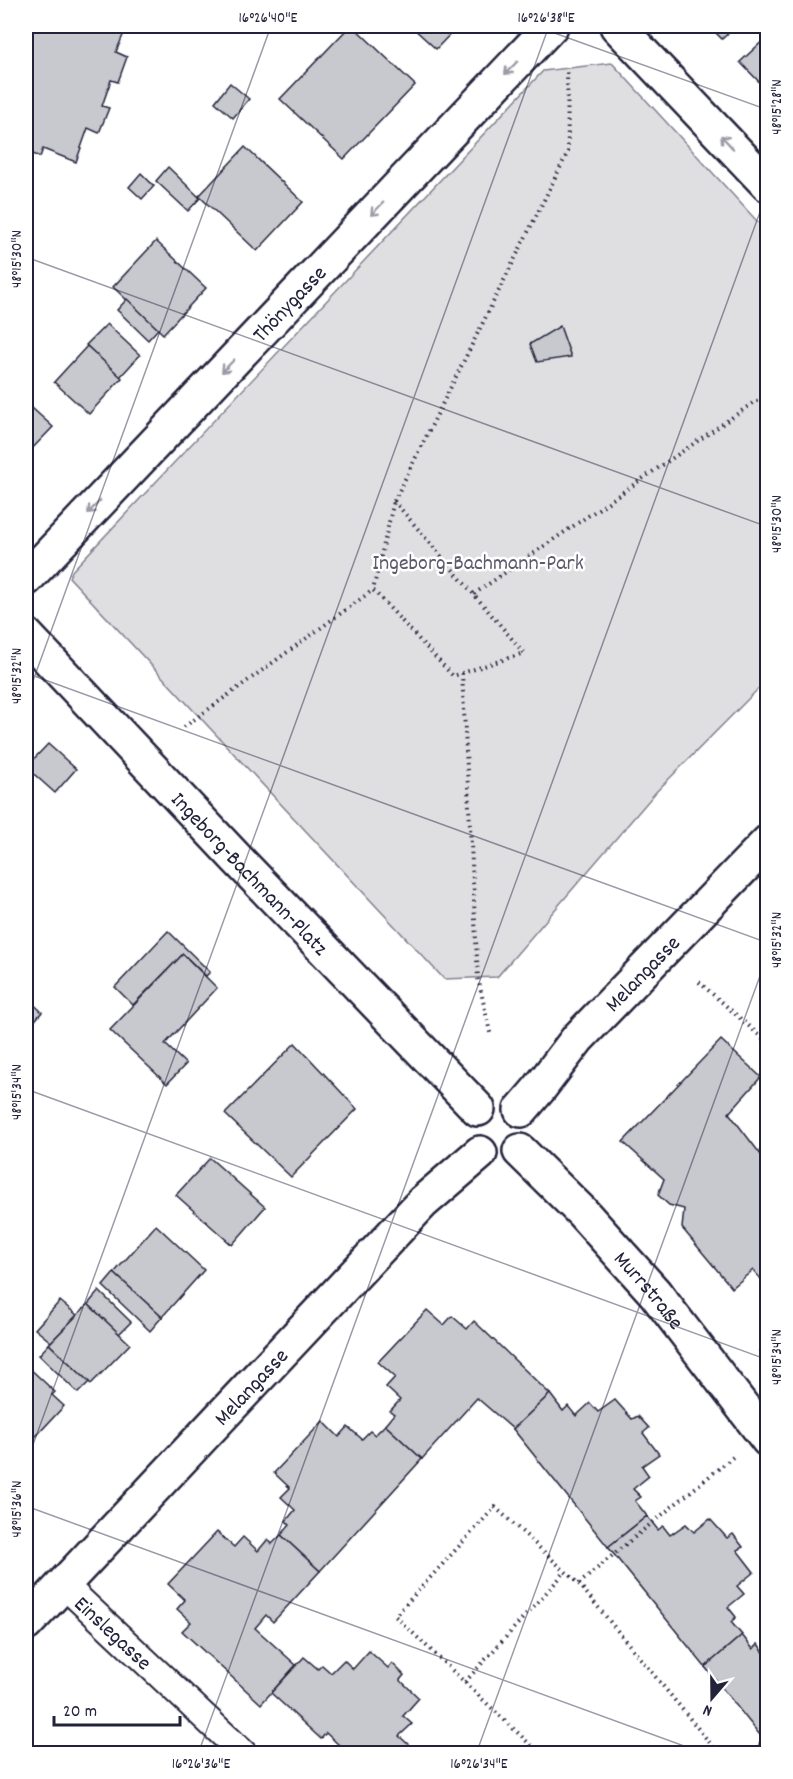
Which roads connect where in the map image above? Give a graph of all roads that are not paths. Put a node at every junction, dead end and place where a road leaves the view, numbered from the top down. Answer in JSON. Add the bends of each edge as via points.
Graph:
{"nodes":[{"id":1,"x":551,"y":26,"type":"edge"},
{"id":2,"x":617,"y":26,"type":"edge"},
{"id":3,"x":768,"y":185,"type":"edge"},
{"id":4,"x":26,"y":579,"type":"edge"},
{"id":5,"x":26,"y":635,"type":"edge"},
{"id":6,"x":768,"y":842,"type":"edge"},
{"id":7,"x":478,"y":1108,"type":"junction"},
{"id":8,"x":521,"y":1110,"type":"junction"},
{"id":9,"x":520,"y":1151,"type":"junction"},
{"id":10,"x":480,"y":1153,"type":"junction"},
{"id":11,"x":765,"y":1436,"type":"edge"},
{"id":12,"x":63,"y":1584,"type":"junction"},
{"id":13,"x":26,"y":1624,"type":"edge"},
{"id":14,"x":244,"y":1754,"type":"edge"}],
"edges":[{"from":1,"to":4,"type":"street","name":"Thönygasse","one_way":true},
{"from":3,"to":2,"type":"street","one_way":true},
{"from":5,"to":7,"type":"street","name":"Ingeborg-Bachmann-Platz"},
{"from":6,"to":8,"type":"street","name":"Melangasse","via":[[578,1038]]},
{"from":7,"to":8,"type":"street","via":[[495,1100],[514,1104]]},
{"from":7,"to":10,"type":"street","via":[[472,1116],[470,1136]]},
{"from":8,"to":9,"type":"street","via":[[528,1135]]},
{"from":9,"to":10,"type":"street","via":[[505,1159]]},
{"from":9,"to":11,"type":"street","name":"Murrstraße","via":[[655,1293]]},
{"from":10,"to":12,"type":"street","name":"Melangasse","via":[[423,1202]]},
{"from":12,"to":13,"type":"street","name":"Melangasse"},
{"from":12,"to":14,"type":"lane","name":"Einslegasse"}]}
